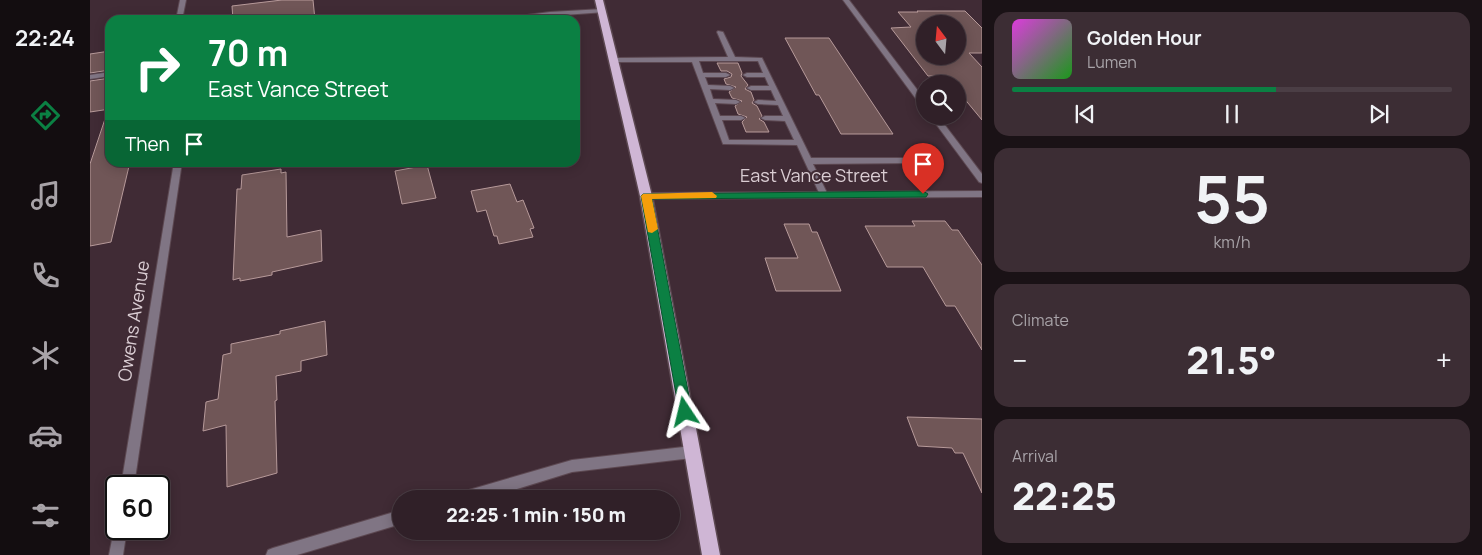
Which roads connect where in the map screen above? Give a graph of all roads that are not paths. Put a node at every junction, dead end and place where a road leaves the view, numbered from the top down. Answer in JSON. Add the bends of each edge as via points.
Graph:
{"nodes":[{"id":1,"x":183,"y":0,"type":"edge"},
{"id":2,"x":846,"y":0,"type":"edge"},
{"id":3,"x":601,"y":6,"type":"edge"},
{"id":4,"x":180,"y":15,"type":"edge"},
{"id":5,"x":542,"y":15,"type":"edge"},
{"id":6,"x":720,"y":32,"type":"dead end"},
{"id":7,"x":732,"y":59,"type":"junction"},
{"id":8,"x":615,"y":60,"type":"junction"},
{"id":9,"x":696,"y":60,"type":"junction"},
{"id":10,"x":105,"y":75,"type":"edge"},
{"id":11,"x":701,"y":75,"type":"junction"},
{"id":12,"x":726,"y":75,"type":"dead end"},
{"id":13,"x":747,"y":75,"type":"dead end"},
{"id":14,"x":768,"y":76,"type":"junction"},
{"id":15,"x":90,"y":77,"type":"edge"},
{"id":16,"x":705,"y":87,"type":"junction"},
{"id":17,"x":730,"y":88,"type":"dead end"},
{"id":18,"x":752,"y":88,"type":"dead end"},
{"id":19,"x":774,"y":88,"type":"junction"},
{"id":20,"x":916,"y":92,"type":"edge"},
{"id":21,"x":711,"y":101,"type":"junction"},
{"id":22,"x":736,"y":102,"type":"dead end"},
{"id":23,"x":758,"y":102,"type":"dead end"},
{"id":24,"x":781,"y":103,"type":"junction"},
{"id":25,"x":717,"y":118,"type":"junction"},
{"id":26,"x":741,"y":118,"type":"dead end"},
{"id":27,"x":765,"y":118,"type":"dead end"},
{"id":28,"x":788,"y":119,"type":"junction"},
{"id":29,"x":941,"y":125,"type":"edge"},
{"id":30,"x":800,"y":143,"type":"junction"},
{"id":31,"x":808,"y":161,"type":"junction"},
{"id":32,"x":912,"y":161,"type":"dead end"},
{"id":33,"x":177,"y":167,"type":"edge"},
{"id":34,"x":982,"y":180,"type":"edge"},
{"id":35,"x":982,"y":194,"type":"edge"},
{"id":36,"x":824,"y":195,"type":"junction"},
{"id":37,"x":646,"y":196,"type":"junction"},
{"id":38,"x":692,"y":452,"type":"junction"},
{"id":39,"x":129,"y":475,"type":"edge"},
{"id":40,"x":492,"y":490,"type":"edge"},
{"id":41,"x":392,"y":520,"type":"edge"},
{"id":42,"x":118,"y":540,"type":"edge"},
{"id":43,"x":116,"y":555,"type":"edge"},
{"id":44,"x":273,"y":555,"type":"edge"},
{"id":45,"x":711,"y":555,"type":"edge"}],
"edges":[{"from":1,"to":4,"type":"street"},
{"from":2,"to":20,"type":"street"},
{"from":3,"to":5,"type":"street"},
{"from":3,"to":8,"type":"main road"},
{"from":6,"to":7,"type":"street"},
{"from":7,"to":9,"type":"street"},
{"from":7,"to":14,"type":"street","via":[[760,59]]},
{"from":8,"to":9,"type":"street"},
{"from":8,"to":37,"type":"main road"},
{"from":9,"to":11,"type":"street"},
{"from":10,"to":15,"type":"street"},
{"from":11,"to":12,"type":"street"},
{"from":11,"to":16,"type":"street"},
{"from":13,"to":14,"type":"street"},
{"from":14,"to":19,"type":"street"},
{"from":16,"to":17,"type":"street"},
{"from":16,"to":21,"type":"street"},
{"from":18,"to":19,"type":"street"},
{"from":19,"to":24,"type":"street"},
{"from":21,"to":22,"type":"street"},
{"from":21,"to":25,"type":"street"},
{"from":23,"to":24,"type":"street"},
{"from":24,"to":28,"type":"street"},
{"from":25,"to":26,"type":"street"},
{"from":25,"to":30,"type":"street","via":[[726,142]]},
{"from":27,"to":28,"type":"street"},
{"from":28,"to":30,"type":"street"},
{"from":29,"to":34,"type":"street"},
{"from":30,"to":31,"type":"street"},
{"from":31,"to":32,"type":"street"},
{"from":31,"to":36,"type":"street"},
{"from":33,"to":39,"type":"street","name":"Owens Avenue"},
{"from":35,"to":36,"type":"street","name":"East Vance Street"},
{"from":36,"to":37,"type":"street","name":"East Vance Street"},
{"from":37,"to":38,"type":"main road"},
{"from":38,"to":40,"type":"street","via":[[572,466]]},
{"from":38,"to":45,"type":"main road"},
{"from":41,"to":44,"type":"street"},
{"from":42,"to":43,"type":"street"}]}
